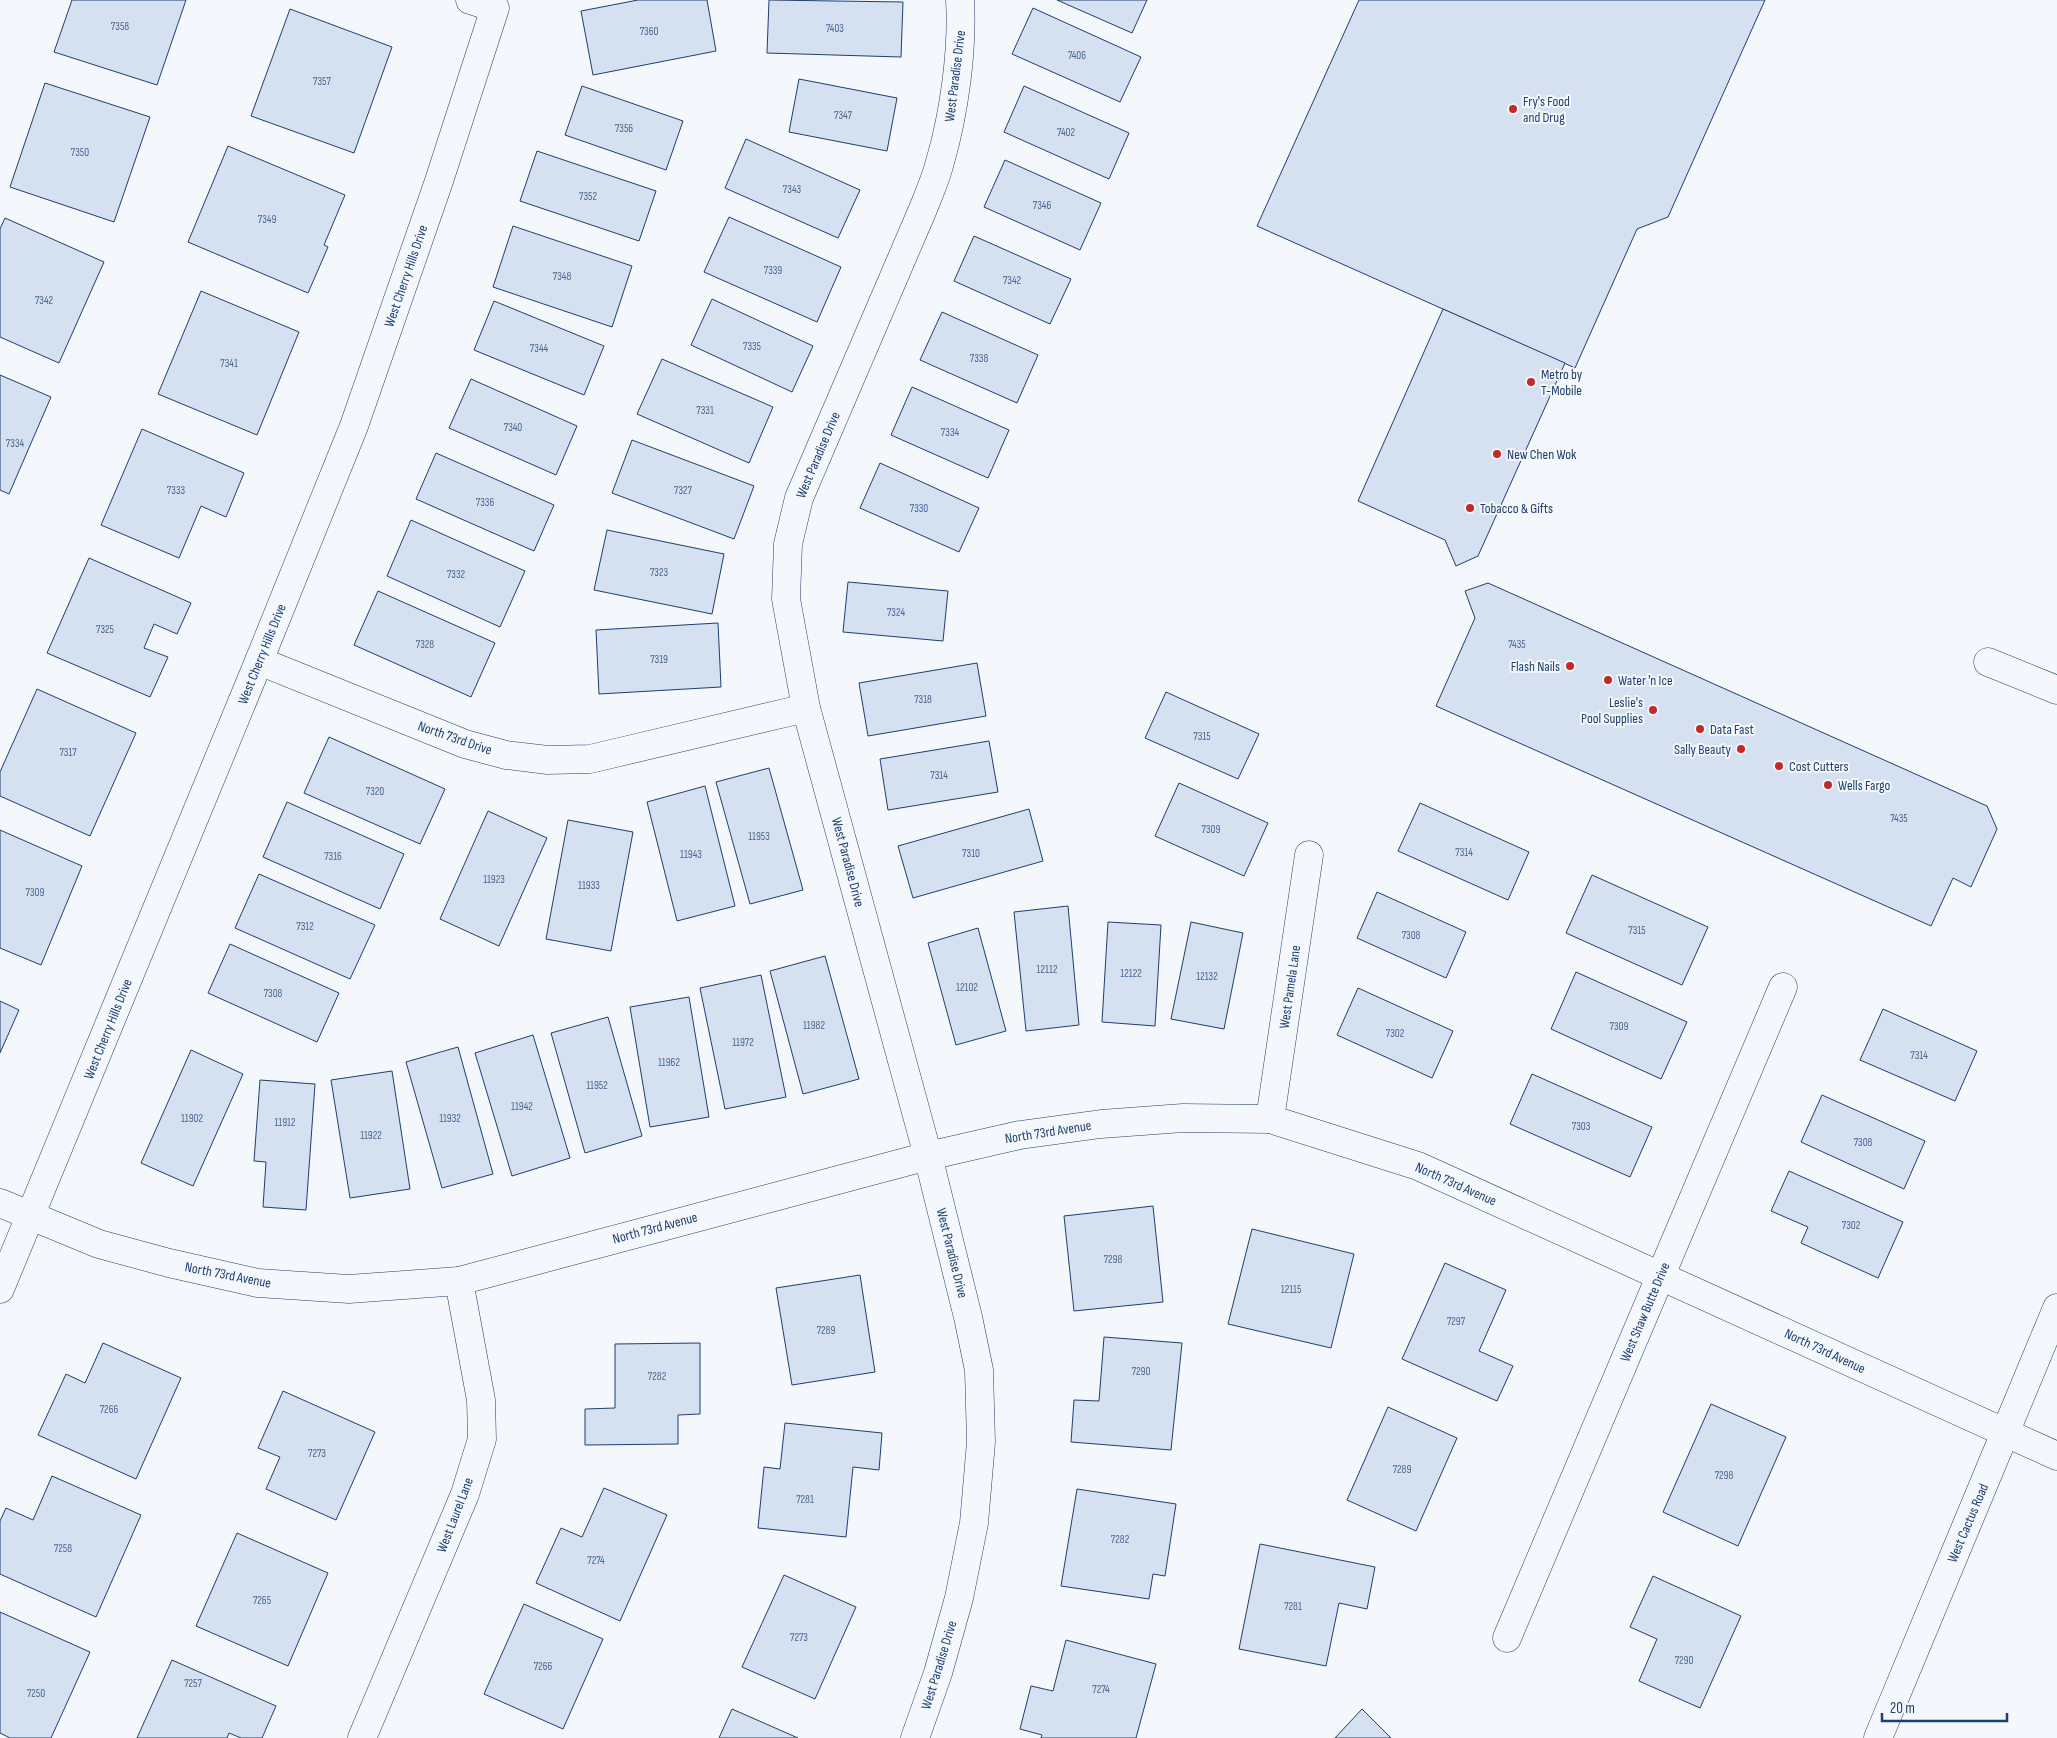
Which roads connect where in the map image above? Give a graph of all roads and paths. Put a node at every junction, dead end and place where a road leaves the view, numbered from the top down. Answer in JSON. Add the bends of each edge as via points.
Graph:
{"nodes":[{"id":1,"x":470,"y":0,"type":"edge"},
{"id":2,"x":960,"y":0,"type":"edge"},
{"id":3,"x":260,"y":661,"type":"junction"},
{"id":4,"x":1988,"y":662,"type":"dead end"},
{"id":5,"x":2057,"y":690,"type":"edge"},
{"id":6,"x":806,"y":708,"type":"junction"},
{"id":7,"x":1309,"y":855,"type":"dead end"},
{"id":8,"x":1783,"y":987,"type":"dead end"},
{"id":9,"x":1270,"y":1119,"type":"junction"},
{"id":10,"x":928,"y":1156,"type":"junction"},
{"id":11,"x":0,"y":1203,"type":"edge"},
{"id":12,"x":31,"y":1216,"type":"junction"},
{"id":13,"x":1660,"y":1276,"type":"junction"},
{"id":14,"x":459,"y":1281,"type":"junction"},
{"id":15,"x":0,"y":1289,"type":"edge"},
{"id":16,"x":2057,"y":1308,"type":"edge"},
{"id":17,"x":2005,"y":1433,"type":"junction"},
{"id":18,"x":2057,"y":1456,"type":"edge"},
{"id":19,"x":1507,"y":1638,"type":"dead end"},
{"id":20,"x":362,"y":1738,"type":"edge"},
{"id":21,"x":915,"y":1738,"type":"edge"},
{"id":22,"x":1878,"y":1738,"type":"edge"}],
"edges":[{"from":1,"to":3,"type":"street","name":"West Cherry Hills Drive","via":[[495,8],[354,426]]},
{"from":2,"to":6,"type":"street","name":"West Paradise Drive","via":[[961,24],[950,122],[940,164],[799,498],[788,544],[786,599]]},
{"from":3,"to":6,"type":"street","name":"North 73rd Drive","via":[[465,744],[506,755],[548,760],[590,759]]},
{"from":3,"to":12,"type":"street","name":"West Cherry Hills Drive"},
{"from":4,"to":5,"type":"street"},
{"from":6,"to":10,"type":"street","name":"West Paradise Drive"},
{"from":7,"to":9,"type":"street","name":"West Pamela Lane"},
{"from":8,"to":13,"type":"street","name":"West Shaw Butte Drive"},
{"from":9,"to":10,"type":"street","name":"North 73rd Avenue","via":[[1183,1118],[1102,1124],[1020,1135]]},
{"from":9,"to":13,"type":"street","name":"North 73rd Avenue","via":[[1418,1166]]},
{"from":10,"to":14,"type":"street","name":"North 73rd Avenue"},
{"from":10,"to":21,"type":"street","name":"West Paradise Drive","via":[[979,1370],[981,1442],[974,1523],[959,1598]]},
{"from":11,"to":12,"type":"street","name":"North 73rd Avenue"},
{"from":12,"to":14,"type":"street","name":"North 73rd Avenue","via":[[99,1244],[258,1283],[349,1289]]},
{"from":12,"to":15,"type":"street","name":"West Cherry Hills Drive"},
{"from":13,"to":17,"type":"street","name":"North 73rd Avenue"},
{"from":13,"to":19,"type":"street","name":"West Shaw Butte Drive"},
{"from":14,"to":20,"type":"street","name":"West Laurel Lane","via":[[482,1400],[482,1439],[465,1494]]},
{"from":16,"to":17,"type":"street","name":"West Cactus Road"},
{"from":17,"to":18,"type":"street","name":"North 73rd Avenue"},
{"from":17,"to":22,"type":"street","name":"West Cactus Road"}]}
